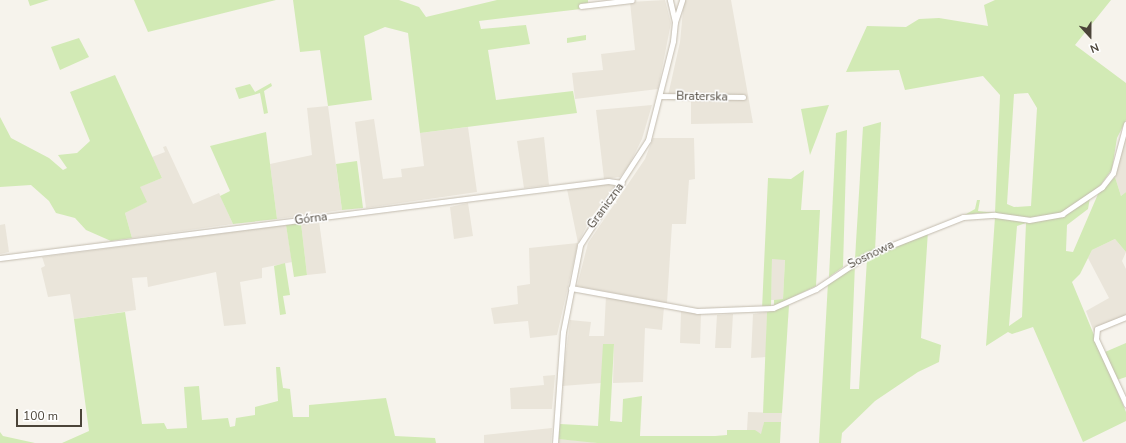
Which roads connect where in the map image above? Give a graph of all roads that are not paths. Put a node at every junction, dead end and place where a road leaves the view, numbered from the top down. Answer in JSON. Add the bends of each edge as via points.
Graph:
{"nodes":[{"id":1,"x":632,"y":0,"type":"edge"},
{"id":2,"x":670,"y":0,"type":"edge"},
{"id":3,"x":682,"y":0,"type":"edge"},
{"id":4,"x":581,"y":6,"type":"dead end"},
{"id":5,"x":675,"y":22,"type":"junction"},
{"id":6,"x":661,"y":96,"type":"junction"},
{"id":7,"x":743,"y":98,"type":"dead end"},
{"id":8,"x":1126,"y":124,"type":"edge"},
{"id":9,"x":622,"y":183,"type":"junction"},
{"id":10,"x":0,"y":258,"type":"edge"},
{"id":11,"x":571,"y":288,"type":"junction"},
{"id":12,"x":1126,"y":317,"type":"edge"},
{"id":13,"x":1126,"y":404,"type":"edge"},
{"id":14,"x":556,"y":443,"type":"edge"}],
"edges":[{"from":1,"to":4,"type":"street"},
{"from":2,"to":5,"type":"street","name":"Graniczna"},
{"from":3,"to":5,"type":"street"},
{"from":5,"to":6,"type":"street","name":"Graniczna"},
{"from":6,"to":7,"type":"street","name":"Braterska"},
{"from":6,"to":9,"type":"street","name":"Graniczna","via":[[641,156]]},
{"from":8,"to":11,"type":"street","name":"Sosnowa","via":[[1113,173],[1102,187],[1062,214],[1029,220],[994,215],[963,217],[867,255],[816,289],[773,308],[697,311]]},
{"from":9,"to":10,"type":"street","name":"Górna","via":[[608,181]]},
{"from":9,"to":11,"type":"street","name":"Graniczna","via":[[592,222],[580,245]]},
{"from":11,"to":14,"type":"street","name":"Graniczna","via":[[559,369]]},
{"from":12,"to":13,"type":"street","via":[[1097,330],[1096,339]]}]}
